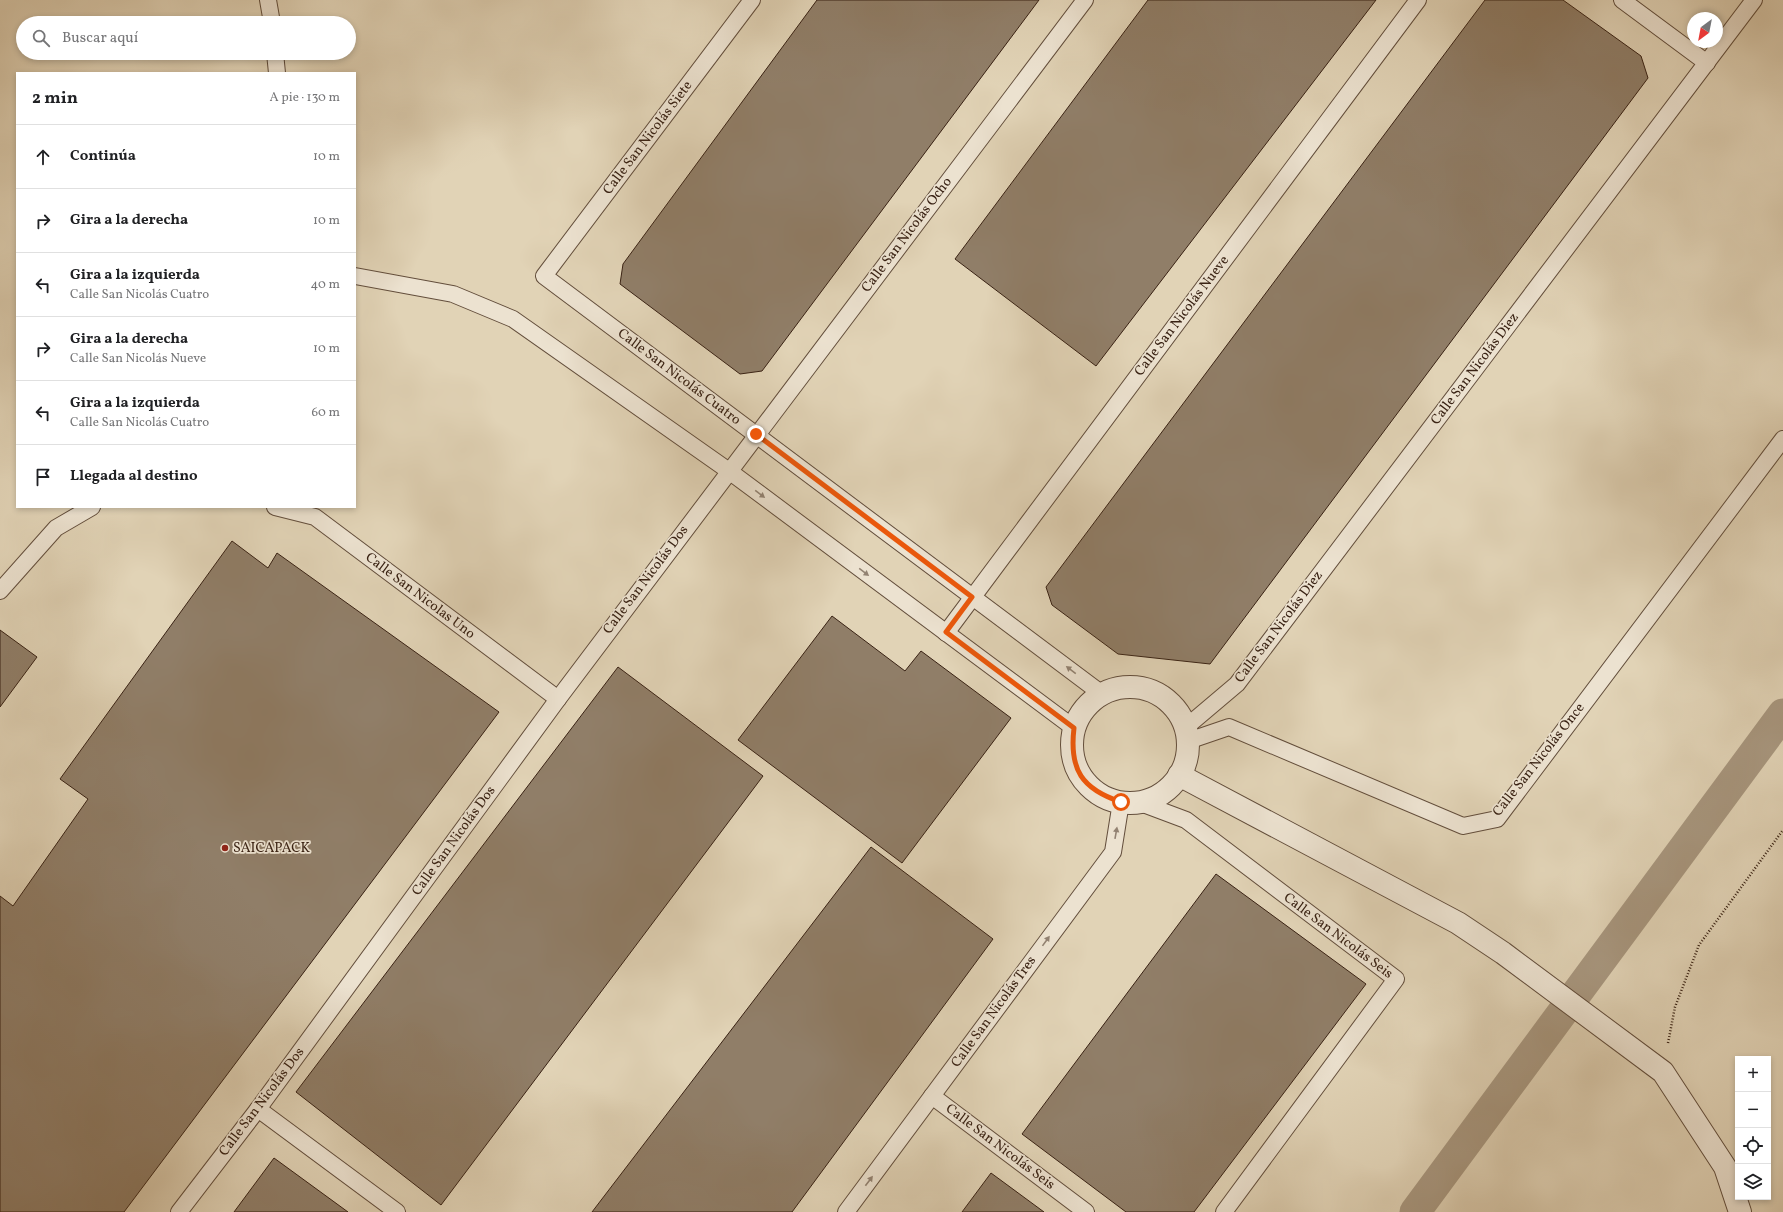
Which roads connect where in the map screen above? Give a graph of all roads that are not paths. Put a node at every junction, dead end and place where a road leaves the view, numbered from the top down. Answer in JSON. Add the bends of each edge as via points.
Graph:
{"nodes":[{"id":1,"x":268,"y":0,"type":"edge"},
{"id":2,"x":752,"y":0,"type":"edge"},
{"id":3,"x":1085,"y":0,"type":"edge"},
{"id":4,"x":1418,"y":0,"type":"edge"},
{"id":5,"x":1622,"y":0,"type":"edge"},
{"id":6,"x":1754,"y":0,"type":"edge"},
{"id":7,"x":271,"y":16,"type":"edge"},
{"id":8,"x":276,"y":60,"type":"edge"},
{"id":9,"x":1707,"y":63,"type":"junction"},
{"id":10,"x":277,"y":72,"type":"edge"},
{"id":11,"x":356,"y":276,"type":"edge"},
{"id":12,"x":544,"y":276,"type":"joint"},
{"id":13,"x":756,"y":434,"type":"junction"},
{"id":14,"x":1783,"y":439,"type":"edge"},
{"id":15,"x":728,"y":471,"type":"junction"},
{"id":16,"x":90,"y":508,"type":"edge"},
{"id":17,"x":279,"y":508,"type":"edge"},
{"id":18,"x":0,"y":592,"type":"edge"},
{"id":19,"x":972,"y":597,"type":"junction"},
{"id":20,"x":946,"y":632,"type":"junction"},
{"id":21,"x":1102,"y":694,"type":"junction"},
{"id":22,"x":558,"y":699,"type":"junction"},
{"id":23,"x":1074,"y":728,"type":"junction"},
{"id":24,"x":1186,"y":734,"type":"junction"},
{"id":25,"x":1179,"y":775,"type":"junction"},
{"id":26,"x":1130,"y":802,"type":"junction"},
{"id":27,"x":932,"y":1096,"type":"junction"},
{"id":28,"x":258,"y":1109,"type":"junction"},
{"id":29,"x":179,"y":1212,"type":"edge"},
{"id":30,"x":397,"y":1212,"type":"edge"},
{"id":31,"x":846,"y":1212,"type":"edge"},
{"id":32,"x":1086,"y":1212,"type":"edge"},
{"id":33,"x":1224,"y":1212,"type":"edge"},
{"id":34,"x":1740,"y":1212,"type":"edge"}],
"edges":[{"from":1,"to":7,"type":"lane"},
{"from":2,"to":12,"type":"lane","name":"Calle San Nicolás Siete"},
{"from":3,"to":13,"type":"lane","name":"Calle San Nicolás Ocho"},
{"from":4,"to":19,"type":"lane","name":"Calle San Nicolás Nueve"},
{"from":5,"to":9,"type":"lane"},
{"from":6,"to":9,"type":"lane","name":"Calle San Nicolás Diez"},
{"from":8,"to":10,"type":"lane"},
{"from":9,"to":24,"type":"lane","name":"Calle San Nicolás Diez","via":[[1237,684]]},
{"from":11,"to":15,"type":"lane","via":[[453,294],[513,319]]},
{"from":12,"to":13,"type":"lane","name":"Calle San Nicolás Cuatro"},
{"from":13,"to":15,"type":"lane","name":"Calle San Nicolás Ocho"},
{"from":13,"to":19,"type":"lane","name":"Calle San Nicolás Cuatro"},
{"from":14,"to":24,"type":"lane","name":"Calle San Nicolás Once","via":[[1497,820],[1463,826],[1229,727]]},
{"from":15,"to":20,"type":"lane","one_way":true},
{"from":15,"to":22,"type":"lane","name":"Calle San Nicolás Dos"},
{"from":16,"to":18,"type":"lane","via":[[56,528]]},
{"from":17,"to":22,"type":"lane","name":"Calle San Nicolas Uno","via":[[315,517]]},
{"from":19,"to":20,"type":"lane","name":"Calle San Nicolás Nueve"},
{"from":21,"to":19,"type":"lane","name":"Calle San Nicolás Cuatro","one_way":true},
{"from":20,"to":23,"type":"lane"},
{"from":21,"to":23,"type":"street","via":[[1090,702],[1080,714]]},
{"from":21,"to":24,"type":"street","via":[[1118,688],[1135,687],[1152,691],[1178,712]]},
{"from":22,"to":28,"type":"lane","name":"Calle San Nicolás Dos"},
{"from":23,"to":26,"type":"street","via":[[1072,748],[1076,767],[1087,784],[1102,796]]},
{"from":24,"to":25,"type":"street","via":[[1186,759]]},
{"from":25,"to":26,"type":"street","via":[[1159,794]]},
{"from":25,"to":34,"type":"street","via":[[1458,923],[1503,953],[1663,1072],[1725,1167]]},
{"from":27,"to":26,"type":"lane","name":"Calle San Nicolás Tres","one_way":true,"via":[[1113,852]]},
{"from":26,"to":33,"type":"lane","name":"Calle San Nicolás Seis","via":[[1186,820],[1396,979]]},
{"from":31,"to":27,"type":"lane","name":"Calle San Nicolás Tres","one_way":true},
{"from":27,"to":32,"type":"lane","name":"Calle San Nicolás Seis"},
{"from":28,"to":29,"type":"lane","name":"Calle San Nicolás Dos"},
{"from":28,"to":30,"type":"lane"}]}
